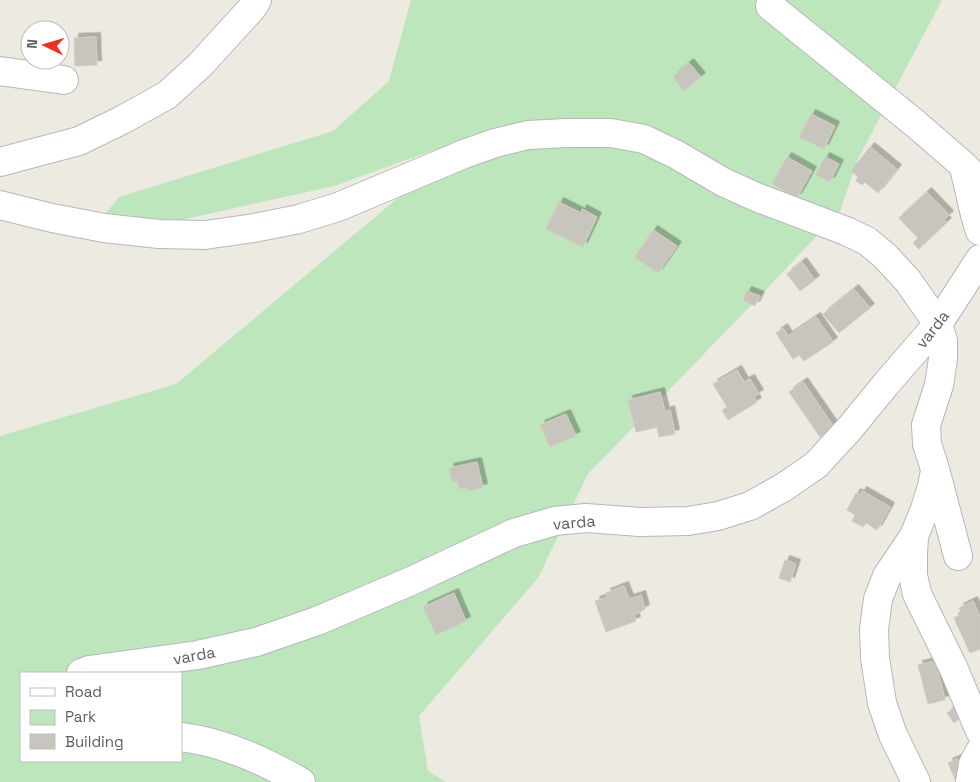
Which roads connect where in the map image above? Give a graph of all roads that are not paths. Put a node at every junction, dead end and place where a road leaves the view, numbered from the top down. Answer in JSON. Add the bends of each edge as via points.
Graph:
{"nodes":[{"id":1,"x":257,"y":0,"type":"edge"},
{"id":2,"x":770,"y":6,"type":"dead end"},
{"id":3,"x":0,"y":71,"type":"edge"},
{"id":4,"x":64,"y":80,"type":"dead end"},
{"id":5,"x":0,"y":162,"type":"edge"},
{"id":6,"x":972,"y":173,"type":"edge"},
{"id":7,"x":0,"y":205,"type":"edge"},
{"id":8,"x":980,"y":231,"type":"edge"},
{"id":9,"x":980,"y":259,"type":"edge"},
{"id":10,"x":938,"y":324,"type":"junction"},
{"id":11,"x":935,"y":469,"type":"junction"},
{"id":12,"x":914,"y":536,"type":"junction"},
{"id":13,"x":958,"y":556,"type":"dead end"},
{"id":14,"x":84,"y":672,"type":"edge"},
{"id":15,"x":980,"y":731,"type":"edge"},
{"id":16,"x":894,"y":735,"type":"junction"},
{"id":17,"x":182,"y":737,"type":"edge"},
{"id":18,"x":980,"y":751,"type":"edge"},
{"id":19,"x":301,"y":782,"type":"edge"},
{"id":20,"x":916,"y":782,"type":"edge"},
{"id":21,"x":936,"y":782,"type":"edge"},
{"id":22,"x":970,"y":782,"type":"edge"}],
"edges":[{"from":1,"to":5,"type":"street","via":[[200,65],[167,95],[79,141]]},
{"from":2,"to":6,"type":"street"},
{"from":3,"to":4,"type":"street"},
{"from":6,"to":8,"type":"street","via":[[968,179]]},
{"from":7,"to":10,"type":"street","via":[[104,228],[205,235],[299,219],[338,207],[495,143],[528,135],[611,133],[644,139],[723,182],[867,241],[908,281]]},
{"from":9,"to":10,"type":"street","name":"varda"},
{"from":10,"to":11,"type":"street","via":[[943,358],[926,426],[927,444]]},
{"from":10,"to":14,"type":"street","name":"varda","via":[[816,464],[750,506],[688,521],[586,518],[556,521],[514,533],[317,621],[256,642],[198,655]]},
{"from":11,"to":12,"type":"street"},
{"from":11,"to":13,"type":"street"},
{"from":12,"to":15,"type":"street","via":[[913,576],[917,594]]},
{"from":12,"to":16,"type":"street","via":[[887,576],[878,599],[874,629],[882,704]]},
{"from":16,"to":20,"type":"street"},
{"from":16,"to":21,"type":"street"},
{"from":17,"to":19,"type":"street","via":[[222,746]]},
{"from":18,"to":22,"type":"street","via":[[973,764]]}]}
